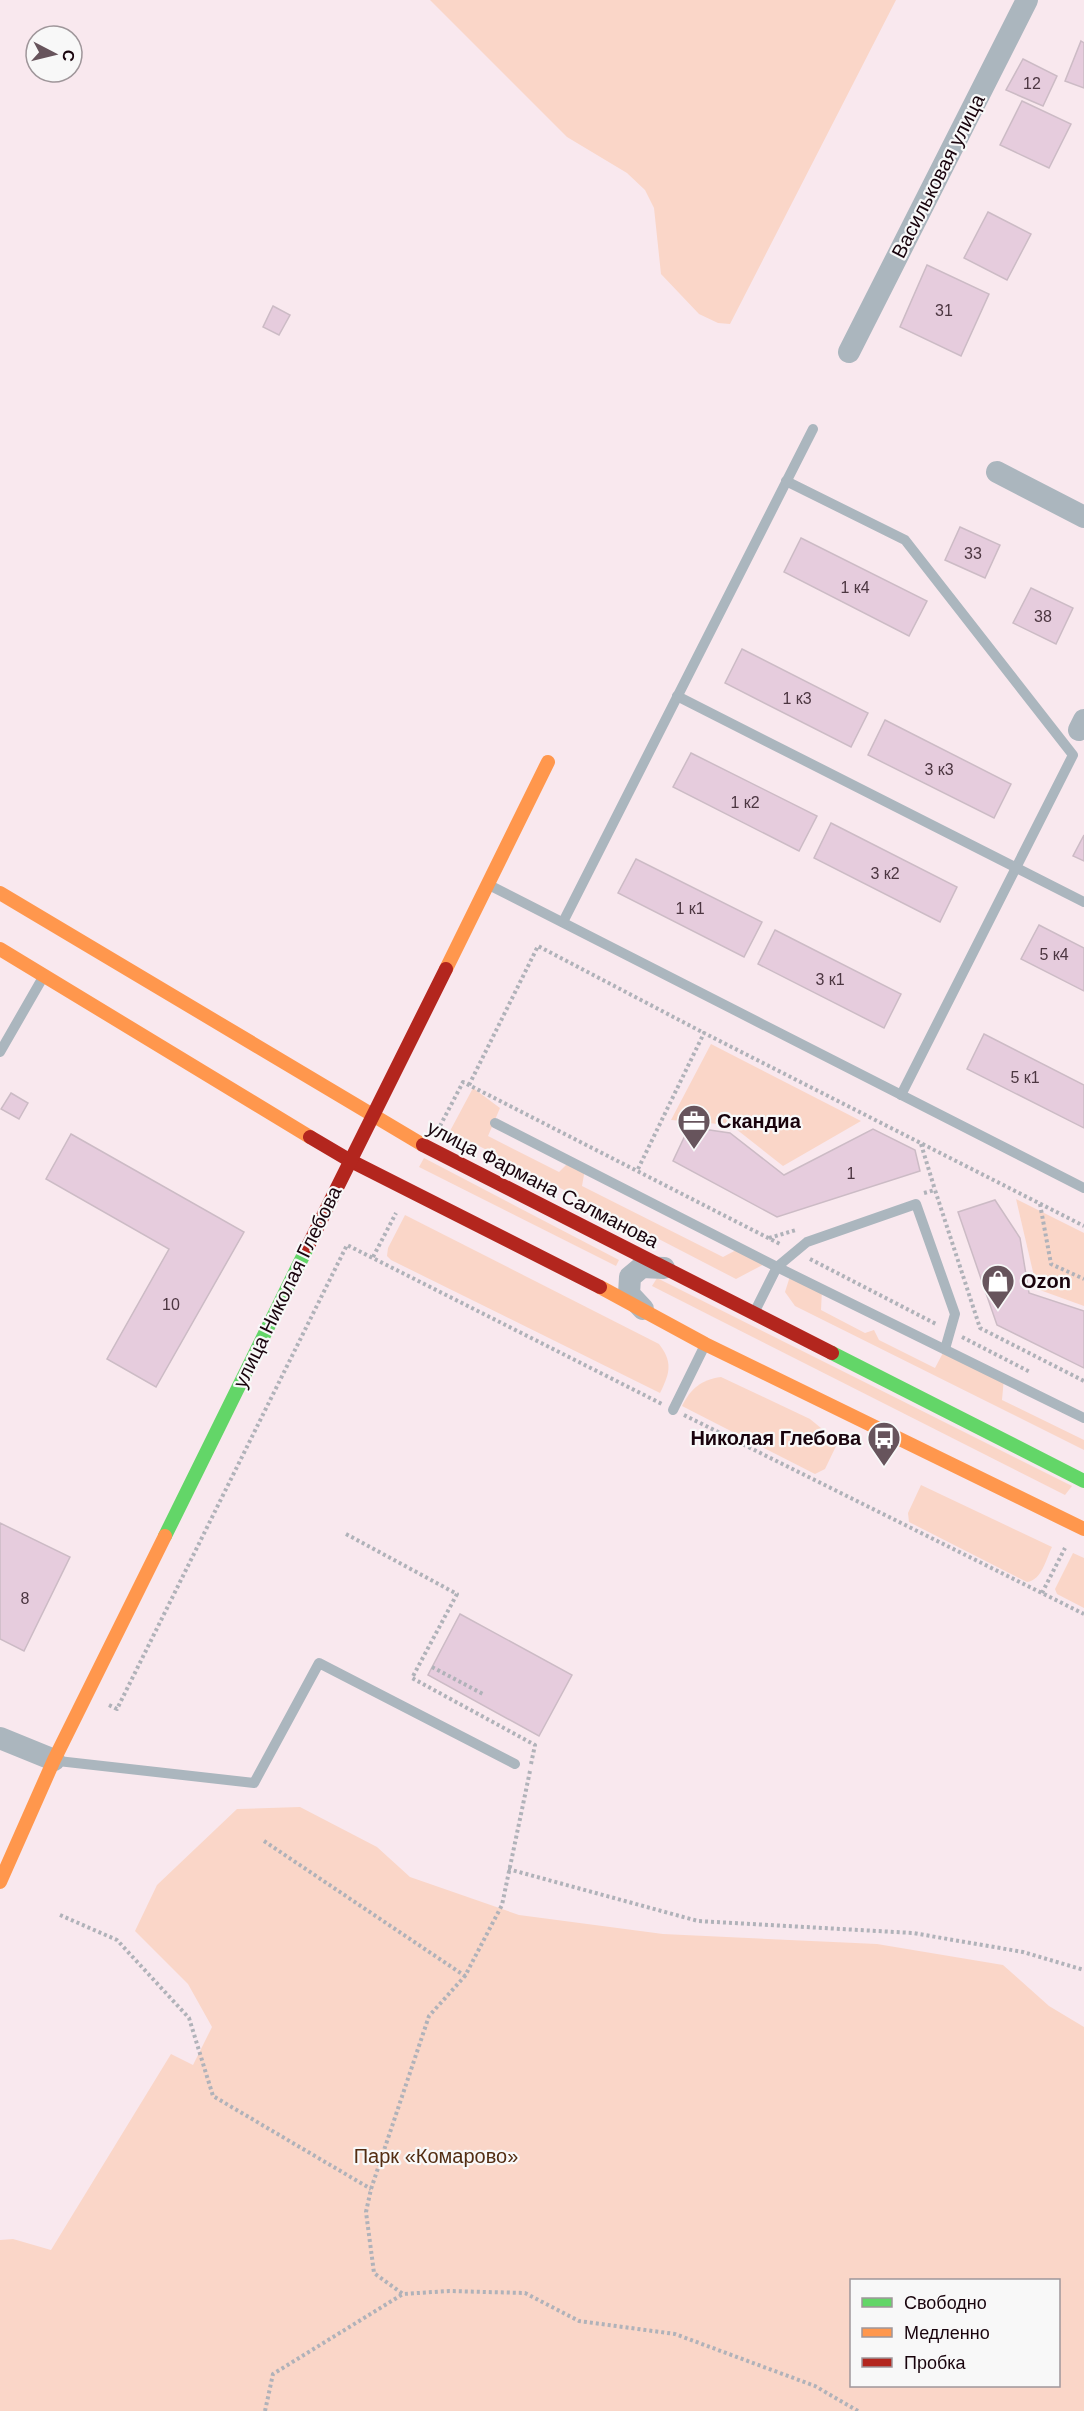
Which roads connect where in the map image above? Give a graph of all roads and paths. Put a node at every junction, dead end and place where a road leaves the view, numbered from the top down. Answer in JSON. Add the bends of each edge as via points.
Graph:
{"nodes":[{"id":1,"x":1027,"y":0,"type":"edge"},
{"id":2,"x":849,"y":352,"type":"dead end"},
{"id":3,"x":813,"y":429,"type":"dead end"},
{"id":4,"x":997,"y":472,"type":"dead end"},
{"id":5,"x":786,"y":481,"type":"junction"},
{"id":6,"x":1084,"y":517,"type":"edge"},
{"id":7,"x":677,"y":696,"type":"junction"},
{"id":8,"x":548,"y":762,"type":"dead end"},
{"id":9,"x":1015,"y":867,"type":"junction"},
{"id":10,"x":487,"y":884,"type":"junction"},
{"id":11,"x":0,"y":893,"type":"edge"},
{"id":12,"x":1084,"y":902,"type":"edge"},
{"id":13,"x":563,"y":922,"type":"junction"},
{"id":14,"x":0,"y":949,"type":"edge"},
{"id":15,"x":44,"y":976,"type":"junction"},
{"id":16,"x":704,"y":1034,"type":"junction"},
{"id":17,"x":0,"y":1052,"type":"edge"},
{"id":18,"x":469,"y":1085,"type":"junction"},
{"id":19,"x":901,"y":1095,"type":"junction"},
{"id":20,"x":372,"y":1116,"type":"junction"},
{"id":21,"x":495,"y":1123,"type":"dead end"},
{"id":22,"x":440,"y":1127,"type":"dead end"},
{"id":23,"x":921,"y":1143,"type":"junction"},
{"id":24,"x":349,"y":1160,"type":"junction"},
{"id":25,"x":638,"y":1169,"type":"junction"},
{"id":26,"x":1084,"y":1188,"type":"edge"},
{"id":27,"x":935,"y":1190,"type":"dead end"},
{"id":28,"x":1040,"y":1204,"type":"junction"},
{"id":29,"x":399,"y":1207,"type":"dead end"},
{"id":30,"x":1084,"y":1226,"type":"edge"},
{"id":31,"x":795,"y":1251,"type":"junction"},
{"id":32,"x":373,"y":1257,"type":"junction"},
{"id":33,"x":777,"y":1267,"type":"junction"},
{"id":34,"x":664,"y":1268,"type":"junction"},
{"id":35,"x":1084,"y":1279,"type":"edge"},
{"id":36,"x":643,"y":1309,"type":"junction"},
{"id":37,"x":753,"y":1314,"type":"junction"},
{"id":38,"x":951,"y":1332,"type":"junction"},
{"id":39,"x":705,"y":1344,"type":"junction"},
{"id":40,"x":945,"y":1348,"type":"junction"},
{"id":41,"x":1033,"y":1373,"type":"dead end"},
{"id":42,"x":673,"y":1410,"type":"junction"},
{"id":43,"x":1084,"y":1418,"type":"edge"},
{"id":44,"x":1084,"y":1481,"type":"edge"},
{"id":45,"x":1084,"y":1529,"type":"edge"},
{"id":46,"x":346,"y":1534,"type":"dead end"},
{"id":47,"x":1070,"y":1540,"type":"dead end"},
{"id":48,"x":1042,"y":1593,"type":"junction"},
{"id":49,"x":1084,"y":1614,"type":"edge"},
{"id":50,"x":432,"y":1667,"type":"dead end"},
{"id":51,"x":483,"y":1694,"type":"dead end"},
{"id":52,"x":104,"y":1702,"type":"dead end"},
{"id":53,"x":0,"y":1738,"type":"edge"},
{"id":54,"x":54,"y":1760,"type":"junction"},
{"id":55,"x":514,"y":1764,"type":"dead end"},
{"id":56,"x":264,"y":1841,"type":"dead end"},
{"id":57,"x":508,"y":1869,"type":"junction"},
{"id":58,"x":0,"y":1882,"type":"edge"},
{"id":59,"x":60,"y":1915,"type":"dead end"},
{"id":60,"x":1084,"y":1970,"type":"edge"},
{"id":61,"x":465,"y":1976,"type":"junction"},
{"id":62,"x":371,"y":2189,"type":"junction"},
{"id":63,"x":403,"y":2294,"type":"junction"},
{"id":64,"x":265,"y":2411,"type":"edge"},
{"id":65,"x":858,"y":2411,"type":"edge"}],
"edges":[{"from":1,"to":2,"type":"street","name":"Васильковая улица"},
{"from":3,"to":5,"type":"lane"},
{"from":4,"to":6,"type":"street"},
{"from":5,"to":7,"type":"lane"},
{"from":5,"to":9,"type":"lane","via":[[905,540],[1072,755]]},
{"from":7,"to":9,"type":"lane"},
{"from":7,"to":13,"type":"lane"},
{"from":8,"to":10,"type":"street","name":"улица Николая Глебова"},
{"from":9,"to":12,"type":"lane"},
{"from":9,"to":19,"type":"lane"},
{"from":10,"to":13,"type":"lane"},
{"from":10,"to":20,"type":"street","name":"улица Николая Глебова"},
{"from":11,"to":20,"type":"street","name":"улица Фармана Салманова"},
{"from":13,"to":19,"type":"lane"},
{"from":14,"to":15,"type":"street"},
{"from":15,"to":17,"type":"lane"},
{"from":15,"to":24,"type":"street"},
{"from":16,"to":18,"type":"path","via":[[538,946]]},
{"from":16,"to":23,"type":"path"},
{"from":16,"to":25,"type":"path"},
{"from":18,"to":22,"type":"path","via":[[463,1082]]},
{"from":18,"to":25,"type":"path"},
{"from":19,"to":26,"type":"lane"},
{"from":20,"to":24,"type":"street","name":"улица Николая Глебова"},
{"from":20,"to":34,"type":"street","name":"улица Фармана Салманова"},
{"from":21,"to":33,"type":"lane"},
{"from":23,"to":27,"type":"path"},
{"from":23,"to":28,"type":"path"},
{"from":24,"to":36,"type":"street"},
{"from":24,"to":54,"type":"street","name":"улица Николая Глебова"},
{"from":25,"to":31,"type":"path"},
{"from":28,"to":30,"type":"path"},
{"from":28,"to":35,"type":"path","via":[[1051,1264]]},
{"from":29,"to":32,"type":"path"},
{"from":31,"to":33,"type":"lane"},
{"from":31,"to":38,"type":"path"},
{"from":31,"to":38,"type":"lane","via":[[807,1242],[916,1204],[955,1314]]},
{"from":32,"to":42,"type":"path"},
{"from":32,"to":52,"type":"path","via":[[348,1245],[117,1709]]},
{"from":33,"to":37,"type":"lane"},
{"from":33,"to":40,"type":"lane"},
{"from":34,"to":36,"type":"street","via":[[642,1266],[630,1277],[629,1294]]},
{"from":34,"to":37,"type":"street","name":"улица Фармана Салманова"},
{"from":36,"to":39,"type":"street"},
{"from":37,"to":44,"type":"street","name":"улица Фармана Салманова"},
{"from":38,"to":40,"type":"lane"},
{"from":38,"to":41,"type":"path"},
{"from":39,"to":42,"type":"lane"},
{"from":39,"to":45,"type":"street"},
{"from":40,"to":43,"type":"lane"},
{"from":42,"to":48,"type":"path"},
{"from":46,"to":57,"type":"path","via":[[456,1593],[412,1678],[536,1745]]},
{"from":47,"to":48,"type":"path"},
{"from":48,"to":49,"type":"path"},
{"from":50,"to":51,"type":"path"},
{"from":53,"to":54,"type":"street"},
{"from":54,"to":55,"type":"lane","via":[[254,1784],[319,1663]]},
{"from":54,"to":58,"type":"street","name":"улица Николая Глебова"},
{"from":56,"to":61,"type":"path"},
{"from":57,"to":60,"type":"path","via":[[698,1921],[913,1933],[1023,1952]]},
{"from":57,"to":61,"type":"path","via":[[502,1905]]},
{"from":59,"to":62,"type":"path","via":[[117,1940],[189,2018],[213,2096]]},
{"from":61,"to":62,"type":"path","via":[[429,2016]]},
{"from":62,"to":63,"type":"path","via":[[366,2212],[374,2273]]},
{"from":63,"to":64,"type":"path","via":[[273,2374]]},
{"from":63,"to":65,"type":"path","via":[[525,2293],[579,2321],[675,2334],[815,2386]]}]}
